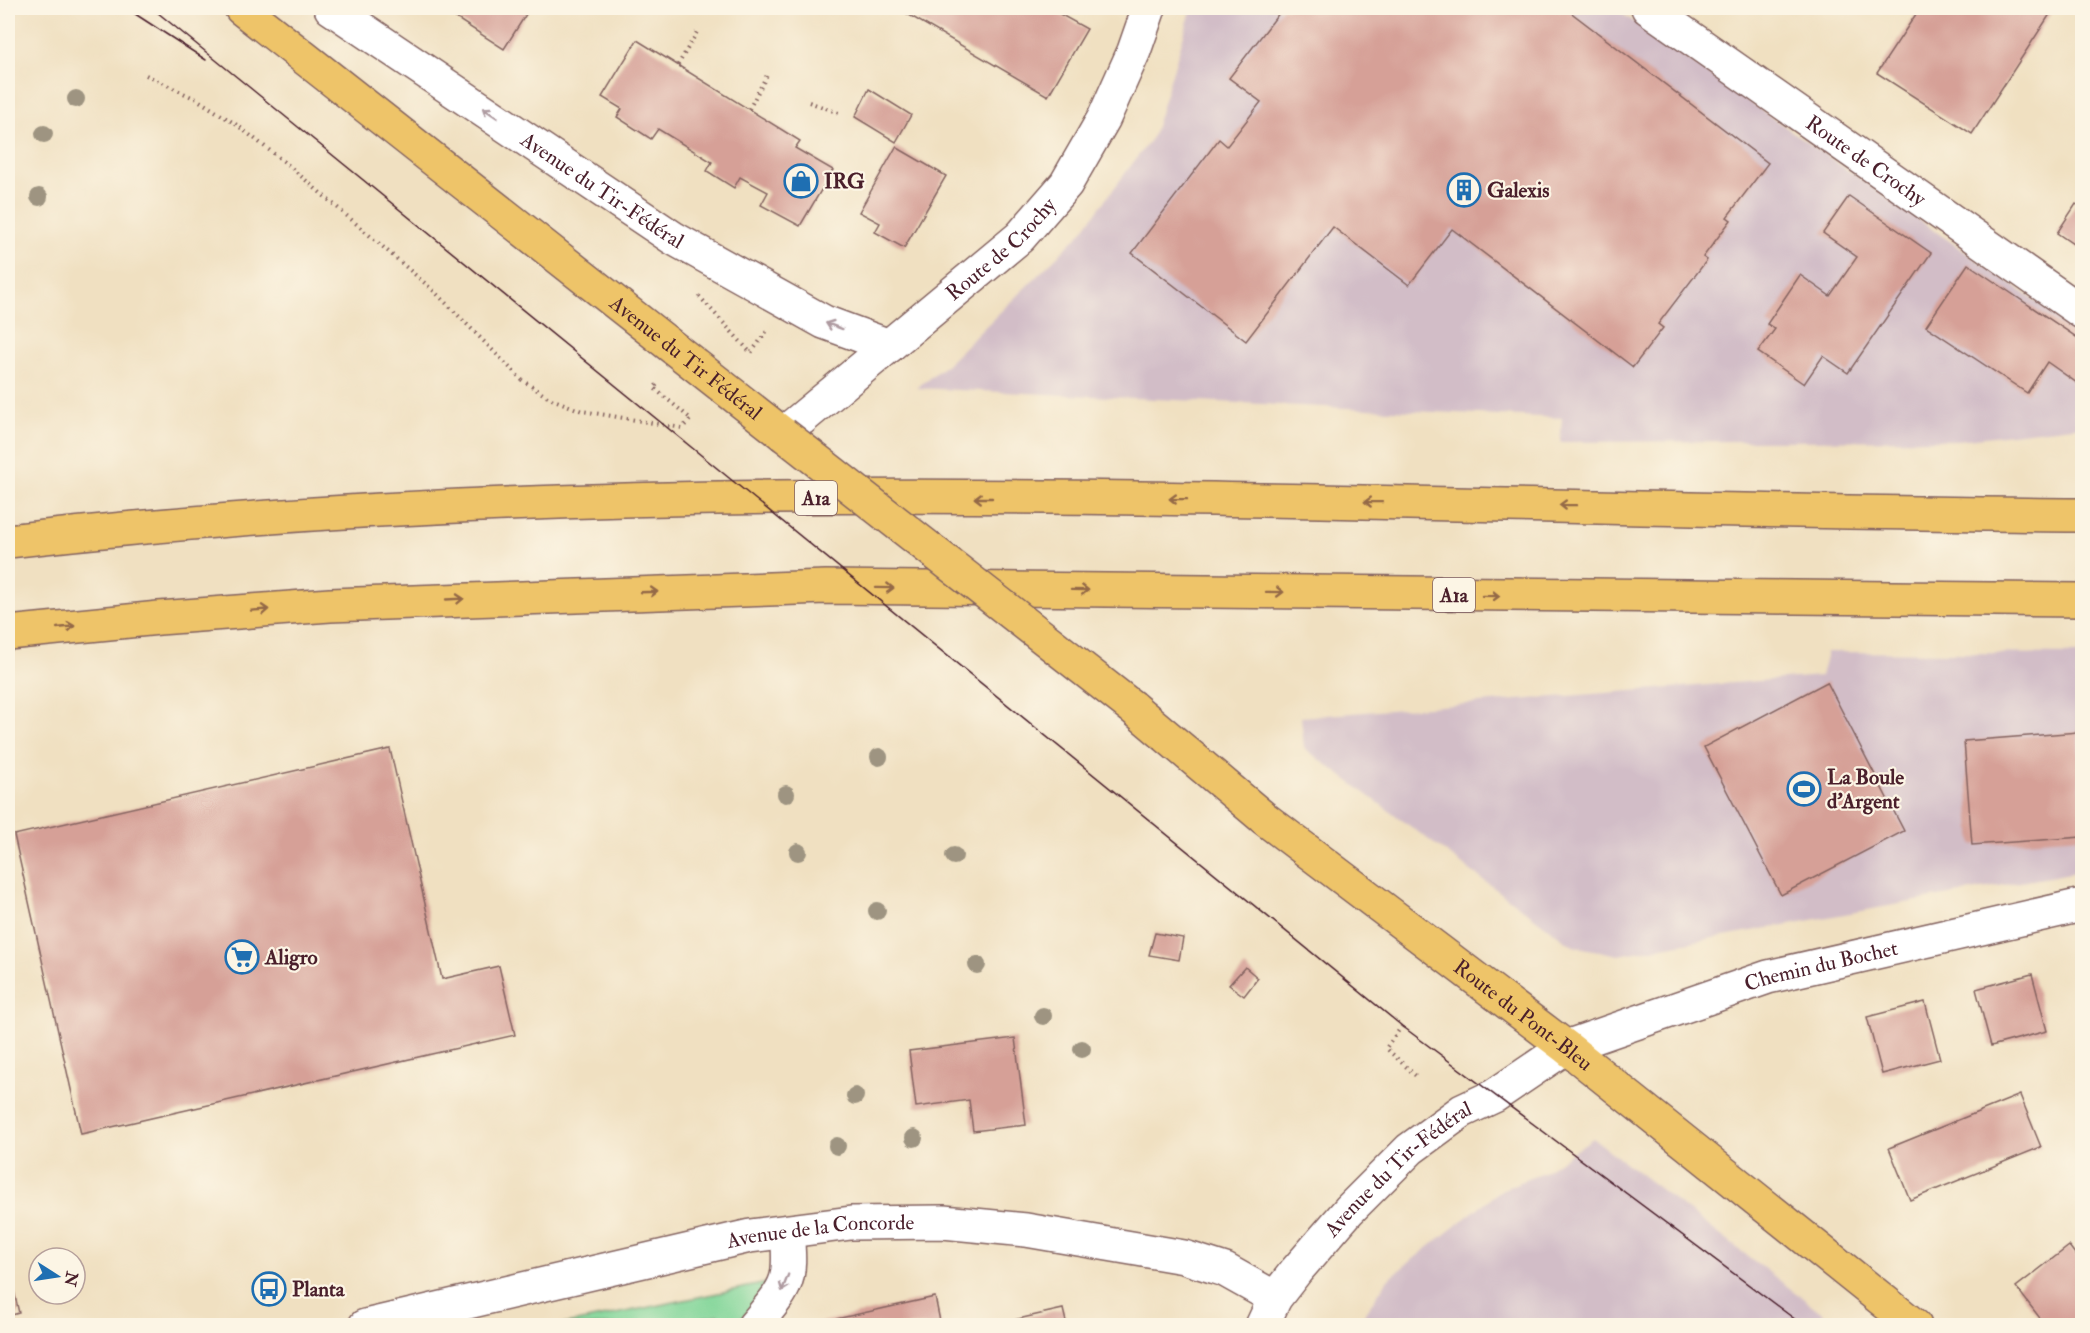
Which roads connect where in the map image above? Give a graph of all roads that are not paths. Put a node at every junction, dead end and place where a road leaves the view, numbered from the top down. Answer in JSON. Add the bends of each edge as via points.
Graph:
{"nodes":[{"id":1,"x":241,"y":8,"type":"edge"},
{"id":2,"x":331,"y":8,"type":"edge"},
{"id":3,"x":1149,"y":8,"type":"edge"},
{"id":4,"x":1648,"y":8,"type":"edge"},
{"id":5,"x":2082,"y":312,"type":"edge"},
{"id":6,"x":889,"y":346,"type":"junction"},
{"id":7,"x":783,"y":434,"type":"junction"},
{"id":8,"x":2082,"y":494,"type":"edge"},
{"id":9,"x":1627,"y":506,"type":"junction"},
{"id":10,"x":2082,"y":515,"type":"edge"},
{"id":11,"x":8,"y":541,"type":"edge"},
{"id":12,"x":2082,"y":600,"type":"edge"},
{"id":13,"x":8,"y":633,"type":"edge"},
{"id":14,"x":1132,"y":707,"type":"joint"},
{"id":15,"x":2082,"y":905,"type":"edge"},
{"id":16,"x":1566,"y":1047,"type":"junction"},
{"id":17,"x":787,"y":1232,"type":"junction"},
{"id":18,"x":1269,"y":1312,"type":"edge"},
{"id":19,"x":365,"y":1326,"type":"edge"},
{"id":20,"x":754,"y":1326,"type":"edge"},
{"id":21,"x":1915,"y":1326,"type":"edge"}],
"edges":[{"from":1,"to":7,"type":"main road","name":"Avenue du Tir Fédéral"},
{"from":6,"to":2,"type":"street","name":"Avenue du Tir-Fédéral","one_way":true,"via":[[824,322],[673,238]]},
{"from":3,"to":6,"type":"street","name":"Route de Crochy","via":[[1104,118],[1066,184],[1020,237]]},
{"from":4,"to":5,"type":"street","name":"Route de Crochy"},
{"from":6,"to":7,"type":"street","name":"Route de Crochy"},
{"from":7,"to":14,"type":"main road","name":"Avenue du Tir Fédéral","bridge":true},
{"from":8,"to":9,"type":"main road","number":"A1a"},
{"from":9,"to":10,"type":"main road","number":"A1a"},
{"from":9,"to":11,"type":"main road","number":"A1a","one_way":true,"via":[[1037,497],[717,498],[334,513]]},
{"from":13,"to":12,"type":"main road","number":"A1a","one_way":true,"via":[[330,605],[826,587]]},
{"from":14,"to":16,"type":"main road","name":"Route du Pont-Bleu","via":[[1265,819]]},
{"from":15,"to":16,"type":"street","name":"Chemin du Bochet","via":[[1768,977]]},
{"from":16,"to":18,"type":"street","name":"Avenue du Tir-Fédéral","via":[[1494,1096],[1462,1111],[1410,1149],[1349,1210]]},
{"from":16,"to":21,"type":"main road","name":"Route du Pont-Bleu"},
{"from":17,"to":18,"type":"street","name":"Avenue de la Concorde","via":[[851,1223],[944,1222],[1026,1230],[1184,1257],[1225,1270]]},
{"from":17,"to":19,"type":"street","name":"Avenue de la Concorde","via":[[750,1236]]},
{"from":17,"to":20,"type":"street","one_way":true,"via":[[790,1268],[785,1284]]}]}
